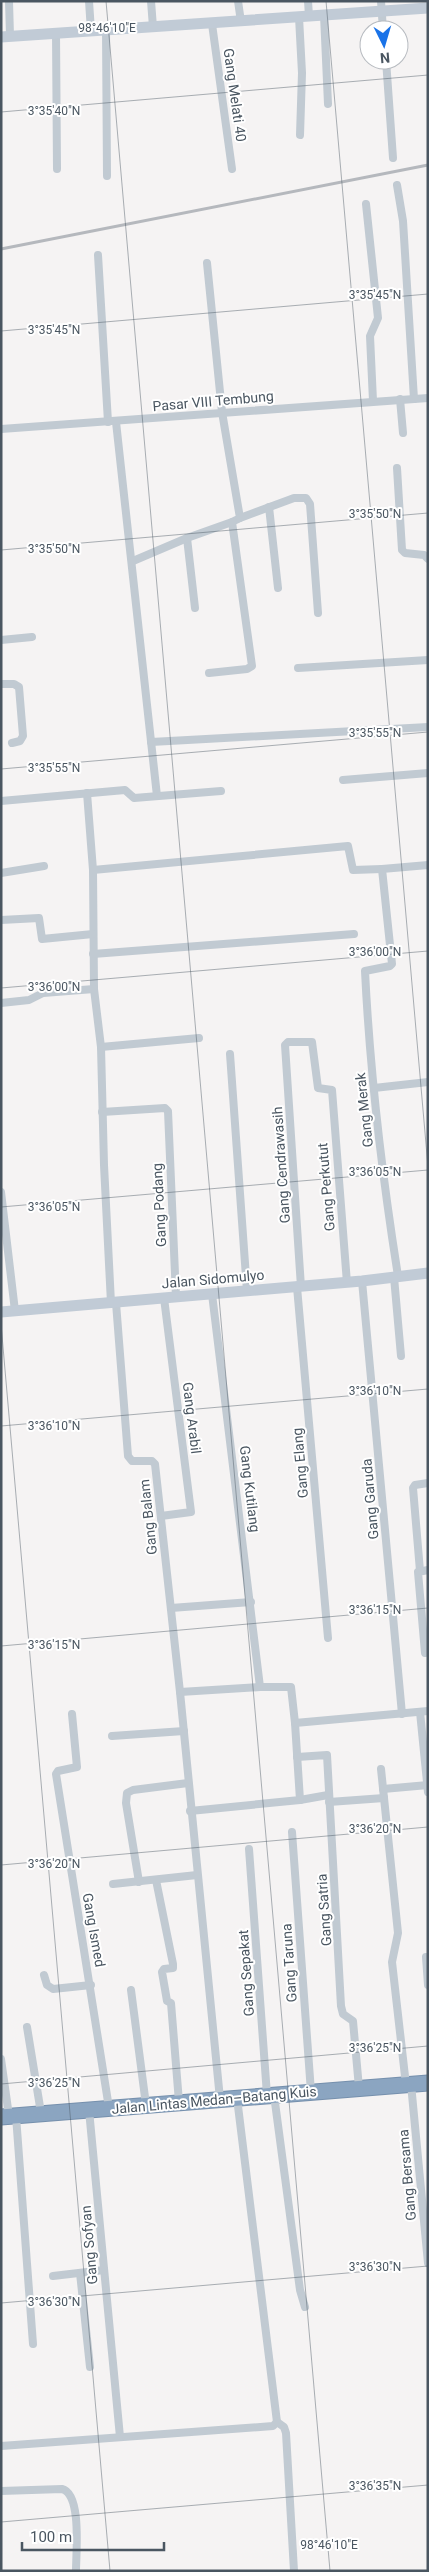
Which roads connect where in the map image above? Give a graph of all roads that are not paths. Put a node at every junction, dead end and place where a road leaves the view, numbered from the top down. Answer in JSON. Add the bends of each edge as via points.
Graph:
{"nodes":[{"id":1,"x":9,"y":1,"type":"edge"},
{"id":2,"x":89,"y":1,"type":"edge"},
{"id":3,"x":151,"y":1,"type":"edge"},
{"id":4,"x":238,"y":1,"type":"edge"},
{"id":5,"x":308,"y":1,"type":"edge"},
{"id":6,"x":381,"y":6,"type":"edge"},
{"id":7,"x":428,"y":8,"type":"edge"},
{"id":8,"x":324,"y":15,"type":"junction"},
{"id":9,"x":304,"y":16,"type":"junction"},
{"id":10,"x":382,"y":20,"type":"edge"},
{"id":11,"x":241,"y":22,"type":"junction"},
{"id":12,"x":212,"y":24,"type":"junction"},
{"id":13,"x":153,"y":27,"type":"junction"},
{"id":14,"x":106,"y":30,"type":"junction"},
{"id":15,"x":91,"y":31,"type":"junction"},
{"id":16,"x":56,"y":34,"type":"junction"},
{"id":17,"x":6,"y":36,"type":"edge"},
{"id":18,"x":387,"y":70,"type":"edge"},
{"id":19,"x":328,"y":104,"type":"dead end"},
{"id":20,"x":300,"y":135,"type":"dead end"},
{"id":21,"x":393,"y":158,"type":"dead end"},
{"id":22,"x":232,"y":169,"type":"dead end"},
{"id":23,"x":57,"y":170,"type":"dead end"},
{"id":24,"x":107,"y":176,"type":"dead end"},
{"id":25,"x":397,"y":185,"type":"dead end"},
{"id":26,"x":366,"y":204,"type":"dead end"},
{"id":27,"x":98,"y":255,"type":"dead end"},
{"id":28,"x":207,"y":263,"type":"dead end"},
{"id":29,"x":428,"y":398,"type":"edge"},
{"id":30,"x":400,"y":399,"type":"junction"},
{"id":31,"x":414,"y":399,"type":"junction"},
{"id":32,"x":373,"y":401,"type":"junction"},
{"id":33,"x":222,"y":412,"type":"junction"},
{"id":34,"x":112,"y":422,"type":"junction"},
{"id":35,"x":1,"y":429,"type":"edge"},
{"id":36,"x":403,"y":433,"type":"dead end"},
{"id":37,"x":397,"y":468,"type":"dead end"},
{"id":38,"x":268,"y":507,"type":"junction"},
{"id":39,"x":236,"y":520,"type":"junction"},
{"id":40,"x":187,"y":538,"type":"junction"},
{"id":41,"x":428,"y":559,"type":"edge"},
{"id":42,"x":133,"y":561,"type":"junction"},
{"id":43,"x":278,"y":588,"type":"dead end"},
{"id":44,"x":195,"y":608,"type":"dead end"},
{"id":45,"x":318,"y":613,"type":"dead end"},
{"id":46,"x":32,"y":637,"type":"dead end"},
{"id":47,"x":1,"y":640,"type":"edge"},
{"id":48,"x":428,"y":660,"type":"edge"},
{"id":49,"x":298,"y":668,"type":"dead end"},
{"id":50,"x":209,"y":673,"type":"dead end"},
{"id":51,"x":1,"y":684,"type":"edge"},
{"id":52,"x":428,"y":727,"type":"edge"},
{"id":53,"x":150,"y":742,"type":"junction"},
{"id":54,"x":12,"y":743,"type":"dead end"},
{"id":55,"x":428,"y":774,"type":"edge"},
{"id":56,"x":343,"y":780,"type":"dead end"},
{"id":57,"x":221,"y":791,"type":"dead end"},
{"id":58,"x":87,"y":793,"type":"junction"},
{"id":59,"x":157,"y":796,"type":"junction"},
{"id":60,"x":1,"y":801,"type":"edge"},
{"id":61,"x":428,"y":865,"type":"edge"},
{"id":62,"x":44,"y":866,"type":"dead end"},
{"id":63,"x":382,"y":869,"type":"junction"},
{"id":64,"x":93,"y":870,"type":"junction"},
{"id":65,"x":1,"y":873,"type":"edge"},
{"id":66,"x":1,"y":920,"type":"edge"},
{"id":67,"x":93,"y":934,"type":"junction"},
{"id":68,"x":354,"y":934,"type":"dead end"},
{"id":69,"x":93,"y":954,"type":"junction"},
{"id":70,"x":94,"y":989,"type":"junction"},
{"id":71,"x":1,"y":1003,"type":"edge"},
{"id":72,"x":198,"y":1038,"type":"dead end"},
{"id":73,"x":286,"y":1043,"type":"joint"},
{"id":74,"x":101,"y":1046,"type":"junction"},
{"id":75,"x":230,"y":1054,"type":"dead end"},
{"id":76,"x":428,"y":1082,"type":"edge"},
{"id":77,"x":374,"y":1088,"type":"junction"},
{"id":78,"x":102,"y":1112,"type":"junction"},
{"id":79,"x":1,"y":1192,"type":"edge"},
{"id":80,"x":428,"y":1273,"type":"edge"},
{"id":81,"x":396,"y":1277,"type":"junction"},
{"id":82,"x":362,"y":1282,"type":"junction"},
{"id":83,"x":347,"y":1283,"type":"junction"},
{"id":84,"x":299,"y":1287,"type":"junction"},
{"id":85,"x":247,"y":1291,"type":"junction"},
{"id":86,"x":212,"y":1294,"type":"junction"},
{"id":87,"x":170,"y":1298,"type":"junction"},
{"id":88,"x":113,"y":1303,"type":"junction"},
{"id":89,"x":15,"y":1311,"type":"junction"},
{"id":90,"x":1,"y":1312,"type":"edge"},
{"id":91,"x":401,"y":1356,"type":"dead end"},
{"id":92,"x":428,"y":1482,"type":"edge"},
{"id":93,"x":161,"y":1516,"type":"junction"},
{"id":94,"x":424,"y":1570,"type":"edge"},
{"id":95,"x":251,"y":1602,"type":"junction"},
{"id":96,"x":171,"y":1608,"type":"junction"},
{"id":97,"x":328,"y":1638,"type":"dead end"},
{"id":98,"x":425,"y":1653,"type":"dead end"},
{"id":99,"x":260,"y":1687,"type":"junction"},
{"id":100,"x":180,"y":1692,"type":"junction"},
{"id":101,"x":424,"y":1712,"type":"edge"},
{"id":102,"x":72,"y":1714,"type":"dead end"},
{"id":103,"x":402,"y":1714,"type":"junction"},
{"id":104,"x":294,"y":1723,"type":"junction"},
{"id":105,"x":184,"y":1731,"type":"junction"},
{"id":106,"x":112,"y":1736,"type":"dead end"},
{"id":107,"x":297,"y":1757,"type":"junction"},
{"id":108,"x":381,"y":1769,"type":"dead end"},
{"id":109,"x":188,"y":1783,"type":"junction"},
{"id":110,"x":427,"y":1785,"type":"edge"},
{"id":111,"x":383,"y":1788,"type":"junction"},
{"id":112,"x":428,"y":1792,"type":"edge"},
{"id":113,"x":384,"y":1798,"type":"junction"},
{"id":114,"x":328,"y":1799,"type":"junction"},
{"id":115,"x":300,"y":1800,"type":"junction"},
{"id":116,"x":190,"y":1811,"type":"junction"},
{"id":117,"x":292,"y":1832,"type":"dead end"},
{"id":118,"x":249,"y":1849,"type":"dead end"},
{"id":119,"x":197,"y":1875,"type":"junction"},
{"id":120,"x":156,"y":1880,"type":"junction"},
{"id":121,"x":139,"y":1882,"type":"junction"},
{"id":122,"x":113,"y":1884,"type":"dead end"},
{"id":123,"x":426,"y":1957,"type":"dead end"},
{"id":124,"x":44,"y":1975,"type":"dead end"},
{"id":125,"x":91,"y":1985,"type":"junction"},
{"id":126,"x":428,"y":1985,"type":"edge"},
{"id":127,"x":131,"y":1990,"type":"dead end"},
{"id":128,"x":27,"y":2027,"type":"dead end"},
{"id":129,"x":1,"y":2059,"type":"edge"},
{"id":130,"x":428,"y":2083,"type":"edge"},
{"id":131,"x":408,"y":2084,"type":"junction"},
{"id":132,"x":359,"y":2088,"type":"junction"},
{"id":133,"x":311,"y":2092,"type":"junction"},
{"id":134,"x":270,"y":2095,"type":"junction"},
{"id":135,"x":237,"y":2098,"type":"junction"},
{"id":136,"x":220,"y":2099,"type":"junction"},
{"id":137,"x":179,"y":2102,"type":"junction"},
{"id":138,"x":146,"y":2105,"type":"junction"},
{"id":139,"x":109,"y":2108,"type":"junction"},
{"id":140,"x":88,"y":2110,"type":"junction"},
{"id":141,"x":41,"y":2114,"type":"junction"},
{"id":142,"x":9,"y":2116,"type":"edge"},
{"id":143,"x":428,"y":2263,"type":"edge"},
{"id":144,"x":104,"y":2270,"type":"junction"},
{"id":145,"x":80,"y":2273,"type":"junction"},
{"id":146,"x":52,"y":2276,"type":"dead end"},
{"id":147,"x":305,"y":2307,"type":"dead end"},
{"id":148,"x":33,"y":2344,"type":"dead end"},
{"id":149,"x":90,"y":2366,"type":"dead end"},
{"id":150,"x":277,"y":2422,"type":"junction"},
{"id":151,"x":120,"y":2437,"type":"junction"},
{"id":152,"x":1,"y":2446,"type":"edge"},
{"id":153,"x":1,"y":2491,"type":"edge"},
{"id":154,"x":76,"y":2571,"type":"edge"},
{"id":155,"x":294,"y":2571,"type":"edge"}],
"edges":[{"from":1,"to":17,"type":"street"},
{"from":2,"to":15,"type":"street"},
{"from":3,"to":13,"type":"street"},
{"from":4,"to":11,"type":"street"},
{"from":5,"to":9,"type":"street"},
{"from":6,"to":7,"type":"street"},
{"from":6,"to":8,"type":"street"},
{"from":6,"to":10,"type":"street"},
{"from":8,"to":9,"type":"street"},
{"from":8,"to":19,"type":"street"},
{"from":9,"to":11,"type":"street"},
{"from":9,"to":20,"type":"street"},
{"from":11,"to":12,"type":"street"},
{"from":12,"to":13,"type":"street"},
{"from":12,"to":22,"type":"street","name":"Gang Melati 40"},
{"from":13,"to":14,"type":"street"},
{"from":14,"to":15,"type":"street"},
{"from":14,"to":24,"type":"street"},
{"from":15,"to":16,"type":"street"},
{"from":16,"to":17,"type":"street"},
{"from":16,"to":23,"type":"street"},
{"from":18,"to":21,"type":"street"},
{"from":25,"to":31,"type":"street","via":[[403,220]]},
{"from":26,"to":32,"type":"street","via":[[378,318],[370,336]]},
{"from":27,"to":34,"type":"street"},
{"from":28,"to":33,"type":"street"},
{"from":29,"to":31,"type":"street","name":"Pasar VIII Tembung"},
{"from":30,"to":31,"type":"street","name":"Pasar VIII Tembung"},
{"from":30,"to":32,"type":"street","name":"Pasar VIII Tembung"},
{"from":30,"to":36,"type":"street"},
{"from":32,"to":33,"type":"street","name":"Pasar VIII Tembung"},
{"from":33,"to":34,"type":"street","name":"Pasar VIII Tembung"},
{"from":33,"to":39,"type":"street"},
{"from":34,"to":35,"type":"street","name":"Pasar VIII Tembung"},
{"from":34,"to":42,"type":"street"},
{"from":37,"to":41,"type":"street","via":[[402,550],[424,554]]},
{"from":38,"to":39,"type":"street"},
{"from":38,"to":43,"type":"street"},
{"from":38,"to":45,"type":"street","via":[[294,498],[306,498],[310,504]]},
{"from":39,"to":40,"type":"street"},
{"from":39,"to":50,"type":"street","via":[[252,666]]},
{"from":40,"to":42,"type":"street"},
{"from":40,"to":44,"type":"street"},
{"from":42,"to":53,"type":"street"},
{"from":46,"to":47,"type":"street"},
{"from":48,"to":49,"type":"street"},
{"from":51,"to":54,"type":"street","via":[[19,687],[23,736],[20,741]]},
{"from":52,"to":53,"type":"street"},
{"from":53,"to":59,"type":"street"},
{"from":55,"to":56,"type":"street"},
{"from":57,"to":59,"type":"street"},
{"from":58,"to":59,"type":"street","via":[[125,790],[134,798]]},
{"from":58,"to":60,"type":"street"},
{"from":58,"to":64,"type":"street"},
{"from":61,"to":63,"type":"street"},
{"from":62,"to":65,"type":"street"},
{"from":63,"to":64,"type":"street","via":[[353,870],[348,846]]},
{"from":63,"to":77,"type":"street","name":"Gang Merak","via":[[392,964],[365,971]]},
{"from":64,"to":67,"type":"street"},
{"from":66,"to":67,"type":"street","via":[[39,918],[42,939]]},
{"from":67,"to":69,"type":"street"},
{"from":68,"to":69,"type":"street"},
{"from":69,"to":70,"type":"street"},
{"from":70,"to":71,"type":"street","via":[[43,993],[29,1000]]},
{"from":70,"to":74,"type":"street"},
{"from":72,"to":74,"type":"street"},
{"from":73,"to":83,"type":"street","name":"Gang Perkutut","via":[[312,1042],[318,1088],[332,1090]]},
{"from":73,"to":84,"type":"street","name":"Gang Cendrawasih"},
{"from":74,"to":78,"type":"street"},
{"from":75,"to":85,"type":"street"},
{"from":76,"to":77,"type":"street"},
{"from":77,"to":81,"type":"street","name":"Gang Merak"},
{"from":78,"to":87,"type":"street","name":"Gang Podang","via":[[165,1108],[168,1111]]},
{"from":78,"to":88,"type":"street"},
{"from":79,"to":89,"type":"street"},
{"from":80,"to":81,"type":"street","name":"Jalan Sidomulyo"},
{"from":81,"to":82,"type":"street","name":"Jalan Sidomulyo"},
{"from":81,"to":91,"type":"street","name":"Gang Merak"},
{"from":82,"to":83,"type":"street","name":"Jalan Sidomulyo"},
{"from":82,"to":103,"type":"street","name":"Gang Garuda"},
{"from":83,"to":84,"type":"street","name":"Jalan Sidomulyo"},
{"from":84,"to":85,"type":"street","name":"Jalan Sidomulyo"},
{"from":84,"to":97,"type":"street","name":"Gang Elang"},
{"from":85,"to":86,"type":"street","name":"Jalan Sidomulyo"},
{"from":86,"to":87,"type":"street","name":"Jalan Sidomulyo"},
{"from":86,"to":95,"type":"street","name":"Gang Kutilang"},
{"from":87,"to":88,"type":"street","name":"Jalan Sidomulyo"},
{"from":87,"to":93,"type":"street","name":"Gang Arabil","via":[[191,1512]]},
{"from":88,"to":89,"type":"street","name":"Jalan Sidomulyo"},
{"from":88,"to":93,"type":"street","name":"Gang Balam","via":[[128,1456],[132,1461],[154,1461]]},
{"from":89,"to":90,"type":"street","name":"Jalan Sidomulyo"},
{"from":92,"to":94,"type":"street","via":[[412,1488]]},
{"from":93,"to":96,"type":"street","name":"Gang Balam"},
{"from":94,"to":98,"type":"street"},
{"from":95,"to":96,"type":"street"},
{"from":95,"to":99,"type":"street","name":"Gang Kutilang"},
{"from":96,"to":100,"type":"street","name":"Gang Balam"},
{"from":99,"to":100,"type":"street"},
{"from":99,"to":104,"type":"street","via":[[292,1688]]},
{"from":100,"to":105,"type":"street","name":"Gang Balam"},
{"from":101,"to":103,"type":"street"},
{"from":101,"to":110,"type":"street"},
{"from":102,"to":125,"type":"street","name":"Gang Ismed","via":[[77,1767],[56,1774]]},
{"from":103,"to":104,"type":"street"},
{"from":104,"to":107,"type":"street"},
{"from":105,"to":106,"type":"street"},
{"from":105,"to":109,"type":"street","name":"Gang Balam"},
{"from":107,"to":114,"type":"street","name":"Gang Satria","via":[[327,1755]]},
{"from":107,"to":115,"type":"street"},
{"from":108,"to":111,"type":"street","name":"Gang Bersama"},
{"from":109,"to":116,"type":"street","name":"Gang Balam"},
{"from":109,"to":121,"type":"street","via":[[127,1793]]},
{"from":110,"to":111,"type":"street"},
{"from":110,"to":112,"type":"street"},
{"from":111,"to":113,"type":"street","name":"Gang Bersama"},
{"from":113,"to":114,"type":"street"},
{"from":113,"to":131,"type":"street","name":"Gang Bersama","via":[[398,1933],[392,1962]]},
{"from":114,"to":115,"type":"street"},
{"from":114,"to":132,"type":"street","name":"Gang Satria","via":[[342,2006],[343,2014],[353,2021]]},
{"from":115,"to":116,"type":"street"},
{"from":116,"to":119,"type":"street","name":"Gang Balam"},
{"from":117,"to":133,"type":"street","name":"Gang Taruna"},
{"from":118,"to":134,"type":"street","name":"Gang Sepakat"},
{"from":119,"to":120,"type":"street"},
{"from":119,"to":136,"type":"street","name":"Gang Balam"},
{"from":120,"to":121,"type":"street"},
{"from":120,"to":137,"type":"street","via":[[173,1964],[173,1968],[162,1972],[165,1995],[171,2003]]},
{"from":121,"to":122,"type":"street"},
{"from":123,"to":126,"type":"street"},
{"from":124,"to":125,"type":"street","via":[[47,1986],[53,1989]]},
{"from":125,"to":139,"type":"street","name":"Gang Ismed"},
{"from":127,"to":138,"type":"street"},
{"from":128,"to":141,"type":"street"},
{"from":129,"to":142,"type":"street"},
{"from":130,"to":131,"type":"highway","name":"Jalan Lintas Medan–Batang Kuis"},
{"from":131,"to":132,"type":"highway","name":"Jalan Lintas Medan–Batang Kuis"},
{"from":131,"to":143,"type":"street","name":"Gang Bersama"},
{"from":132,"to":133,"type":"highway","name":"Jalan Lintas Medan–Batang Kuis"},
{"from":133,"to":134,"type":"highway","name":"Jalan Lintas Medan–Batang Kuis"},
{"from":134,"to":135,"type":"highway","name":"Jalan Lintas Medan–Batang Kuis"},
{"from":134,"to":147,"type":"street","name":"Gang Sepakat"},
{"from":135,"to":136,"type":"highway","name":"Jalan Lintas Medan–Batang Kuis"},
{"from":135,"to":150,"type":"street"},
{"from":136,"to":137,"type":"highway","name":"Jalan Lintas Medan–Batang Kuis"},
{"from":137,"to":138,"type":"highway","name":"Jalan Lintas Medan–Batang Kuis"},
{"from":138,"to":139,"type":"highway","name":"Jalan Lintas Medan–Batang Kuis"},
{"from":139,"to":140,"type":"highway","name":"Jalan Lintas Medan–Batang Kuis"},
{"from":140,"to":141,"type":"highway","name":"Jalan Lintas Medan–Batang Kuis"},
{"from":140,"to":144,"type":"street","name":"Gang Sofyan"},
{"from":141,"to":142,"type":"highway","name":"Jalan Lintas Medan–Batang Kuis"},
{"from":142,"to":148,"type":"street"},
{"from":144,"to":145,"type":"street"},
{"from":144,"to":151,"type":"street","name":"Gang Sofyan"},
{"from":145,"to":146,"type":"street"},
{"from":145,"to":149,"type":"street"},
{"from":150,"to":151,"type":"street","via":[[274,2426]]},
{"from":150,"to":155,"type":"street","via":[[286,2433]]},
{"from":151,"to":152,"type":"street"},
{"from":153,"to":154,"type":"street","via":[[62,2489],[70,2494],[76,2531]]}]}
